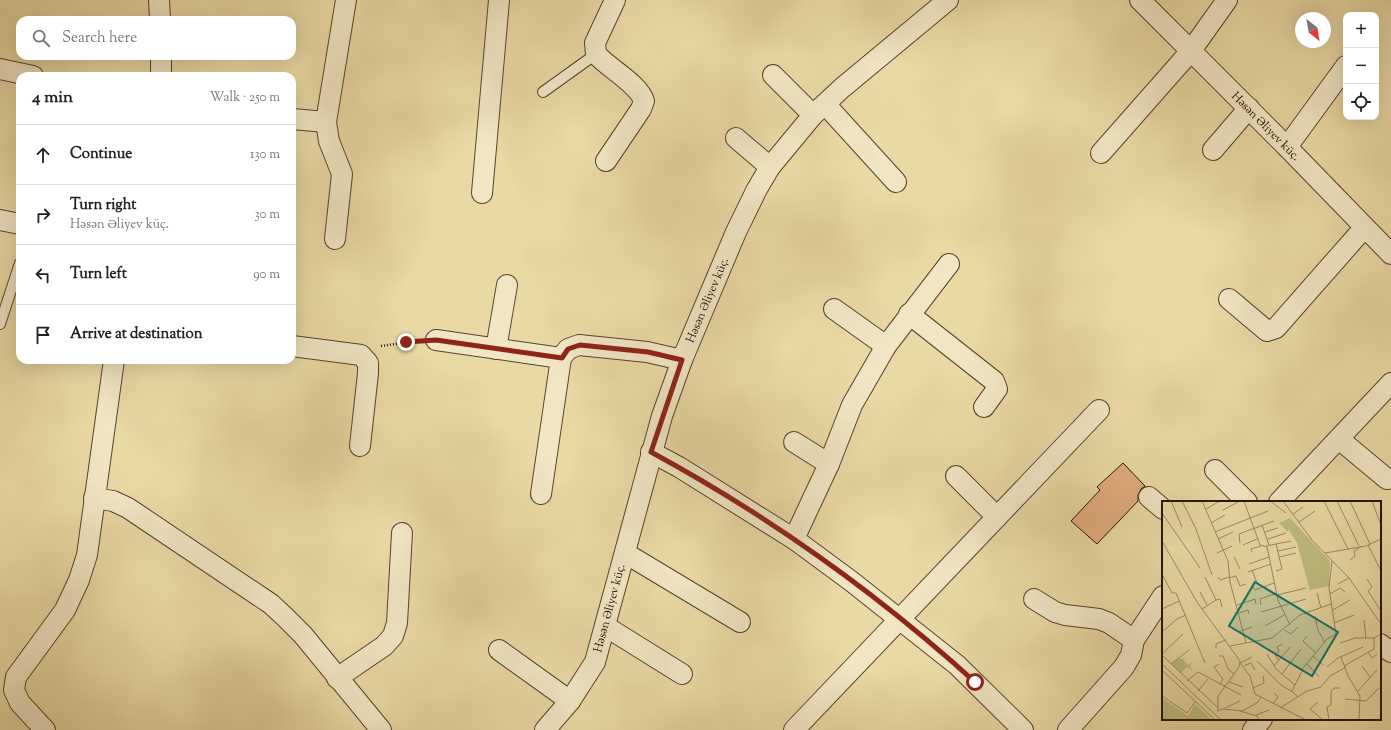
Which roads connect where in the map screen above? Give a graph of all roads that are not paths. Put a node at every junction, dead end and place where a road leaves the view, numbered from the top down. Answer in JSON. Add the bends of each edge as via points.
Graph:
{"nodes":[{"id":1,"x":159,"y":0,"type":"edge"},
{"id":2,"x":346,"y":0,"type":"edge"},
{"id":3,"x":499,"y":0,"type":"edge"},
{"id":4,"x":614,"y":0,"type":"edge"},
{"id":5,"x":948,"y":0,"type":"edge"},
{"id":6,"x":1140,"y":0,"type":"edge"},
{"id":7,"x":1227,"y":0,"type":"edge"},
{"id":8,"x":160,"y":16,"type":"edge"},
{"id":9,"x":1190,"y":52,"type":"junction"},
{"id":10,"x":596,"y":54,"type":"junction"},
{"id":11,"x":161,"y":60,"type":"edge"},
{"id":12,"x":0,"y":69,"type":"edge"},
{"id":13,"x":1343,"y":70,"type":"edge"},
{"id":14,"x":16,"y":72,"type":"edge"},
{"id":15,"x":161,"y":72,"type":"edge"},
{"id":16,"x":773,"y":75,"type":"dead end"},
{"id":17,"x":543,"y":92,"type":"dead end"},
{"id":18,"x":1249,"y":108,"type":"junction"},
{"id":19,"x":819,"y":110,"type":"junction"},
{"id":20,"x":296,"y":119,"type":"edge"},
{"id":21,"x":326,"y":122,"type":"junction"},
{"id":22,"x":736,"y":138,"type":"dead end"},
{"id":23,"x":1287,"y":147,"type":"junction"},
{"id":24,"x":1213,"y":150,"type":"dead end"},
{"id":25,"x":1101,"y":153,"type":"dead end"},
{"id":26,"x":606,"y":161,"type":"dead end"},
{"id":27,"x":770,"y":167,"type":"junction"},
{"id":28,"x":896,"y":182,"type":"dead end"},
{"id":29,"x":482,"y":193,"type":"dead end"},
{"id":30,"x":0,"y":220,"type":"edge"},
{"id":31,"x":16,"y":223,"type":"edge"},
{"id":32,"x":1364,"y":228,"type":"junction"},
{"id":33,"x":335,"y":239,"type":"dead end"},
{"id":34,"x":1391,"y":254,"type":"edge"},
{"id":35,"x":949,"y":264,"type":"dead end"},
{"id":36,"x":16,"y":275,"type":"edge"},
{"id":37,"x":507,"y":285,"type":"dead end"},
{"id":38,"x":1230,"y":299,"type":"dead end"},
{"id":39,"x":834,"y":309,"type":"dead end"},
{"id":40,"x":909,"y":314,"type":"junction"},
{"id":41,"x":0,"y":324,"type":"edge"},
{"id":42,"x":436,"y":340,"type":"road end"},
{"id":43,"x":886,"y":346,"type":"junction"},
{"id":44,"x":296,"y":347,"type":"edge"},
{"id":45,"x":496,"y":349,"type":"junction"},
{"id":46,"x":562,"y":358,"type":"junction"},
{"id":47,"x":682,"y":360,"type":"junction"},
{"id":48,"x":113,"y":364,"type":"edge"},
{"id":49,"x":1391,"y":383,"type":"edge"},
{"id":50,"x":984,"y":407,"type":"dead end"},
{"id":51,"x":1098,"y":410,"type":"dead end"},
{"id":52,"x":1339,"y":439,"type":"junction"},
{"id":53,"x":794,"y":442,"type":"dead end"},
{"id":54,"x":360,"y":446,"type":"dead end"},
{"id":55,"x":651,"y":452,"type":"junction"},
{"id":56,"x":829,"y":464,"type":"junction"},
{"id":57,"x":1215,"y":470,"type":"dead end"},
{"id":58,"x":956,"y":476,"type":"dead end"},
{"id":59,"x":1387,"y":479,"type":"dead end"},
{"id":60,"x":541,"y":494,"type":"dead end"},
{"id":61,"x":94,"y":498,"type":"junction"},
{"id":62,"x":1246,"y":501,"type":"edge"},
{"id":63,"x":1280,"y":501,"type":"edge"},
{"id":64,"x":997,"y":517,"type":"junction"},
{"id":65,"x":402,"y":533,"type":"dead end"},
{"id":66,"x":794,"y":539,"type":"junction"},
{"id":67,"x":625,"y":553,"type":"junction"},
{"id":68,"x":1162,"y":598,"type":"edge"},
{"id":69,"x":1034,"y":599,"type":"dead end"},
{"id":70,"x":900,"y":618,"type":"junction"},
{"id":71,"x":740,"y":622,"type":"dead end"},
{"id":72,"x":605,"y":626,"type":"junction"},
{"id":73,"x":1134,"y":640,"type":"junction"},
{"id":74,"x":1381,"y":645,"type":"edge"},
{"id":75,"x":499,"y":650,"type":"dead end"},
{"id":76,"x":1391,"y":652,"type":"edge"},
{"id":77,"x":682,"y":674,"type":"dead end"},
{"id":78,"x":338,"y":678,"type":"junction"},
{"id":79,"x":570,"y":702,"type":"junction"},
{"id":80,"x":1261,"y":720,"type":"edge"},
{"id":81,"x":45,"y":730,"type":"edge"},
{"id":82,"x":380,"y":730,"type":"edge"},
{"id":83,"x":545,"y":730,"type":"edge"},
{"id":84,"x":794,"y":730,"type":"edge"},
{"id":85,"x":1023,"y":730,"type":"edge"},
{"id":86,"x":1068,"y":730,"type":"edge"},
{"id":87,"x":1253,"y":730,"type":"edge"}],
"edges":[{"from":1,"to":8,"type":"street"},
{"from":2,"to":21,"type":"street"},
{"from":3,"to":29,"type":"street"},
{"from":4,"to":10,"type":"street","via":[[595,43]]},
{"from":5,"to":19,"type":"street","name":"Həsən Əliyev küç."},
{"from":6,"to":9,"type":"street","name":"Həsən Əliyev küç."},
{"from":7,"to":9,"type":"street"},
{"from":9,"to":18,"type":"street","name":"Həsən Əliyev küç."},
{"from":9,"to":25,"type":"street"},
{"from":10,"to":17,"type":"lane"},
{"from":10,"to":26,"type":"street","via":[[642,93],[644,101]]},
{"from":11,"to":15,"type":"street"},
{"from":12,"to":14,"type":"street"},
{"from":13,"to":23,"type":"street"},
{"from":16,"to":19,"type":"street"},
{"from":18,"to":23,"type":"street","name":"Həsən Əliyev küç."},
{"from":18,"to":24,"type":"street"},
{"from":19,"to":27,"type":"street","name":"Həsən Əliyev küç."},
{"from":19,"to":28,"type":"street"},
{"from":20,"to":21,"type":"street"},
{"from":21,"to":33,"type":"street","via":[[329,142],[342,174]]},
{"from":22,"to":27,"type":"street"},
{"from":23,"to":32,"type":"street","name":"Həsən Əliyev küç."},
{"from":27,"to":47,"type":"street","name":"Həsən Əliyev küç.","via":[[736,232]]},
{"from":30,"to":31,"type":"street"},
{"from":32,"to":34,"type":"street","name":"Həsən Əliyev küç."},
{"from":32,"to":38,"type":"street","via":[[1276,328],[1267,331]]},
{"from":35,"to":40,"type":"street"},
{"from":36,"to":41,"type":"lane"},
{"from":37,"to":45,"type":"street"},
{"from":39,"to":43,"type":"street"},
{"from":40,"to":43,"type":"street"},
{"from":40,"to":50,"type":"street","via":[[994,382],[997,389]]},
{"from":42,"to":45,"type":"street"},
{"from":43,"to":56,"type":"street","via":[[852,405]]},
{"from":44,"to":54,"type":"street","via":[[361,355],[368,363]]},
{"from":45,"to":46,"type":"street"},
{"from":46,"to":47,"type":"street","via":[[568,349],[580,345],[648,352]]},
{"from":46,"to":60,"type":"street"},
{"from":47,"to":55,"type":"street","name":"Həsən Əliyev küç."},
{"from":48,"to":61,"type":"street"},
{"from":49,"to":52,"type":"street"},
{"from":51,"to":64,"type":"street"},
{"from":52,"to":59,"type":"street"},
{"from":52,"to":63,"type":"street"},
{"from":53,"to":56,"type":"street"},
{"from":55,"to":66,"type":"street"},
{"from":55,"to":67,"type":"street","name":"Həsən Əliyev küç."},
{"from":56,"to":66,"type":"street"},
{"from":57,"to":62,"type":"street"},
{"from":58,"to":64,"type":"street"},
{"from":61,"to":78,"type":"street","via":[[113,501],[128,508],[271,604],[303,635]]},
{"from":61,"to":81,"type":"street","via":[[87,556],[79,580],[65,610],[16,677],[14,690],[20,703]]},
{"from":64,"to":70,"type":"street"},
{"from":65,"to":78,"type":"street","via":[[397,623],[393,636],[384,646]]},
{"from":66,"to":70,"type":"street"},
{"from":67,"to":71,"type":"street"},
{"from":67,"to":72,"type":"street","name":"Həsən Əliyev küç."},
{"from":68,"to":73,"type":"street"},
{"from":69,"to":73,"type":"street","via":[[1055,612],[1109,623]]},
{"from":70,"to":84,"type":"street"},
{"from":70,"to":85,"type":"street","via":[[961,669]]},
{"from":72,"to":77,"type":"street"},
{"from":72,"to":79,"type":"street","name":"Həsən Əliyev küç.","via":[[595,662]]},
{"from":73,"to":86,"type":"street","via":[[1131,655],[1124,667]]},
{"from":74,"to":76,"type":"street"},
{"from":75,"to":79,"type":"street"},
{"from":78,"to":82,"type":"street"},
{"from":79,"to":83,"type":"street","name":"Həsən Əliyev küç."},
{"from":80,"to":87,"type":"street"}]}
